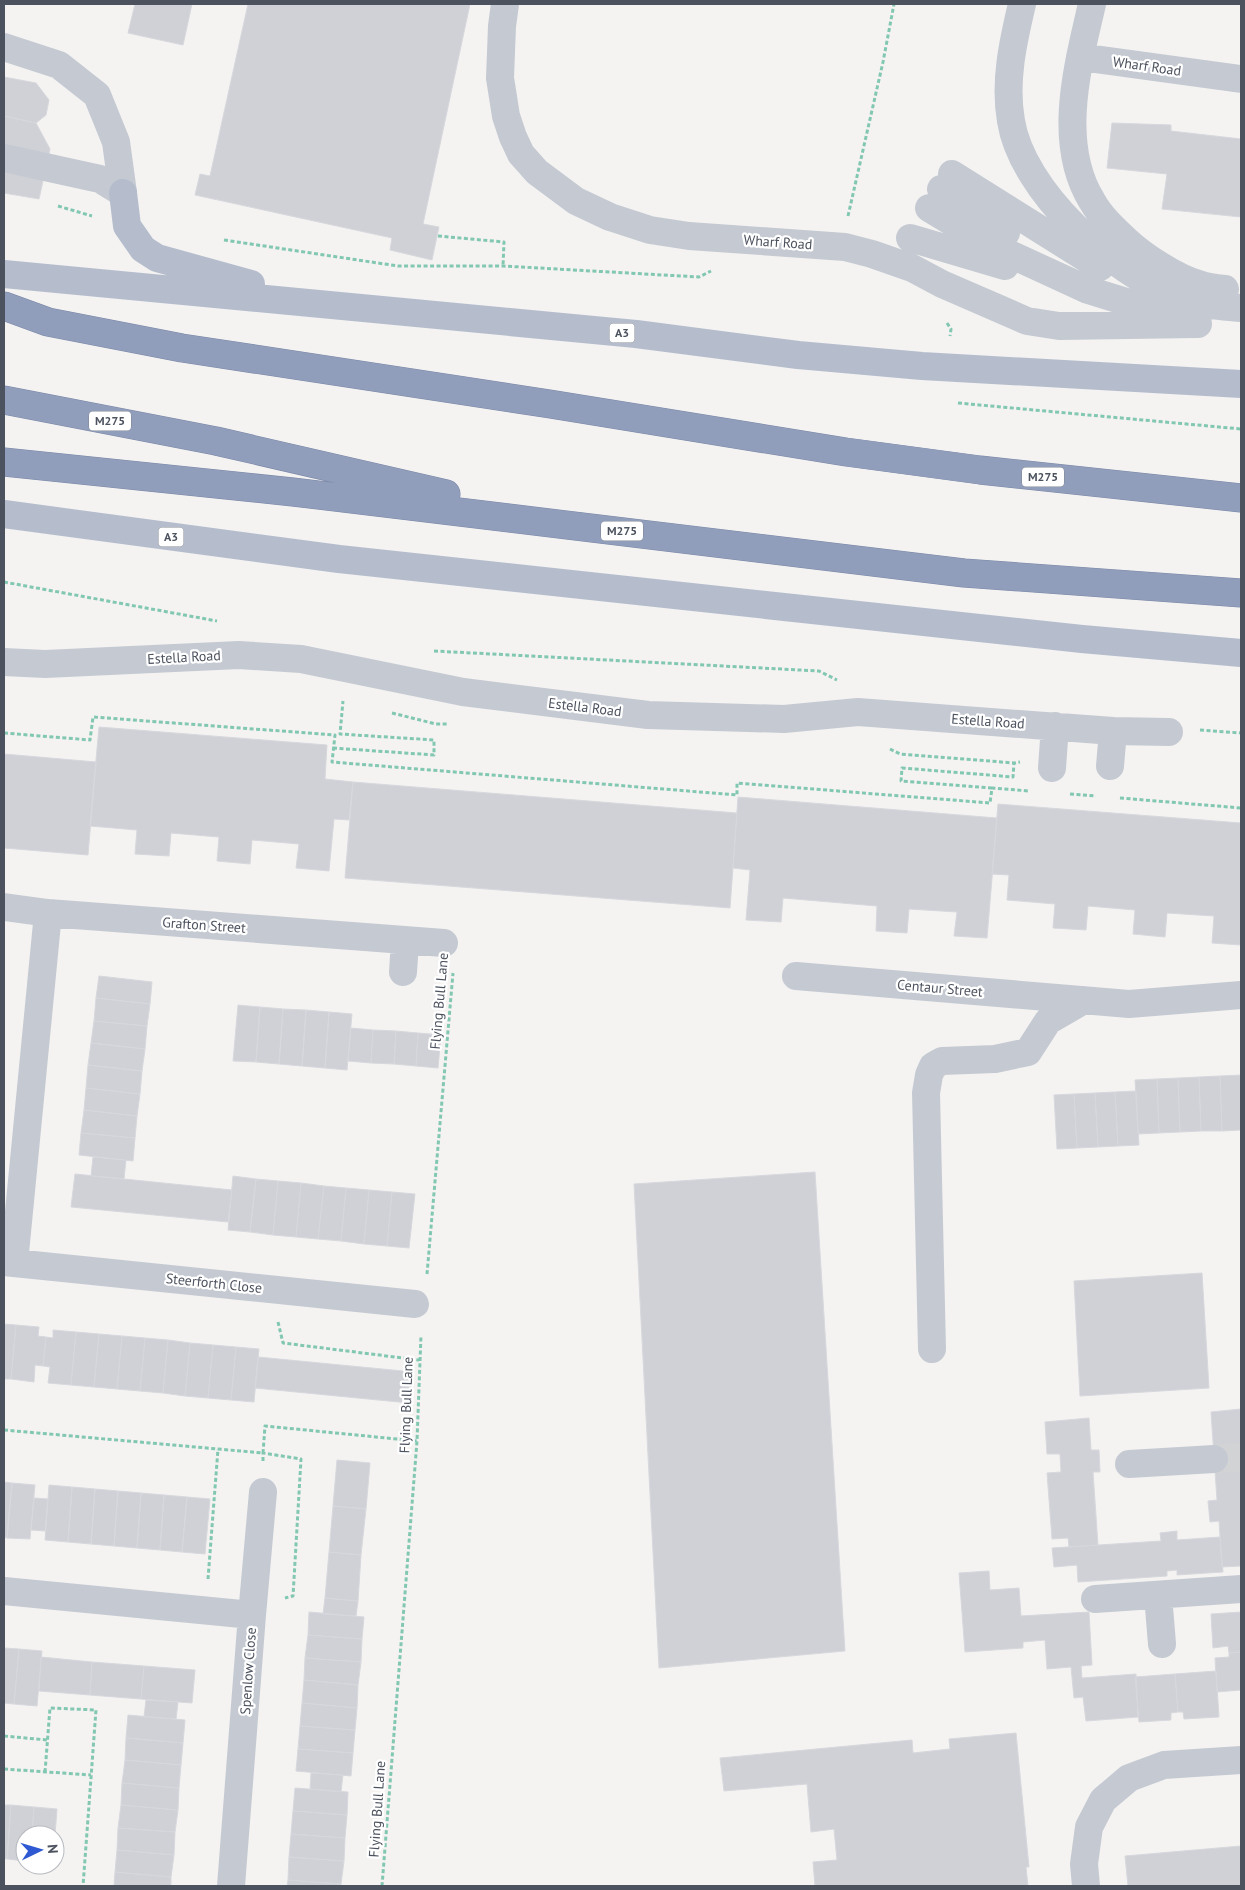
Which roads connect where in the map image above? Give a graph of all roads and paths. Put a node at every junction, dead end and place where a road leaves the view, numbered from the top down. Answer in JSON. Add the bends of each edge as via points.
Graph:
{"nodes":[{"id":1,"x":506,"y":4,"type":"edge"},
{"id":2,"x":894,"y":4,"type":"edge"},
{"id":3,"x":1022,"y":4,"type":"edge"},
{"id":4,"x":1034,"y":4,"type":"edge"},
{"id":5,"x":1092,"y":4,"type":"edge"},
{"id":6,"x":4,"y":47,"type":"edge"},
{"id":7,"x":1080,"y":57,"type":"junction"},
{"id":8,"x":1241,"y":79,"type":"edge"},
{"id":9,"x":1016,"y":144,"type":"junction"},
{"id":10,"x":4,"y":158,"type":"edge"},
{"id":11,"x":123,"y":193,"type":"junction"},
{"id":12,"x":54,"y":204,"type":"dead end"},
{"id":13,"x":931,"y":205,"type":"junction"},
{"id":14,"x":127,"y":226,"type":"junction"},
{"id":15,"x":438,"y":236,"type":"dead end"},
{"id":16,"x":998,"y":239,"type":"junction"},
{"id":17,"x":224,"y":240,"type":"dead end"},
{"id":18,"x":845,"y":247,"type":"junction"},
{"id":19,"x":1089,"y":260,"type":"junction"},
{"id":20,"x":503,"y":266,"type":"junction"},
{"id":21,"x":718,"y":269,"type":"dead end"},
{"id":22,"x":4,"y":274,"type":"edge"},
{"id":23,"x":1088,"y":290,"type":"junction"},
{"id":24,"x":1241,"y":292,"type":"edge"},
{"id":25,"x":320,"y":303,"type":"junction"},
{"id":26,"x":4,"y":306,"type":"edge"},
{"id":27,"x":1241,"y":308,"type":"edge"},
{"id":28,"x":1198,"y":324,"type":"junction"},
{"id":29,"x":1241,"y":327,"type":"edge"},
{"id":30,"x":946,"y":368,"type":"junction"},
{"id":31,"x":1241,"y":384,"type":"edge"},
{"id":32,"x":4,"y":400,"type":"edge"},
{"id":33,"x":1241,"y":429,"type":"edge"},
{"id":34,"x":4,"y":462,"type":"edge"},
{"id":35,"x":1241,"y":498,"type":"edge"},
{"id":36,"x":4,"y":514,"type":"edge"},
{"id":37,"x":576,"y":525,"type":"junction"},
{"id":38,"x":4,"y":582,"type":"edge"},
{"id":39,"x":1241,"y":593,"type":"edge"},
{"id":40,"x":227,"y":623,"type":"dead end"},
{"id":41,"x":432,"y":650,"type":"dead end"},
{"id":42,"x":1241,"y":653,"type":"edge"},
{"id":43,"x":4,"y":662,"type":"edge"},
{"id":44,"x":842,"y":682,"type":"dead end"},
{"id":45,"x":343,"y":702,"type":"dead end"},
{"id":46,"x":1055,"y":726,"type":"junction"},
{"id":47,"x":1112,"y":730,"type":"junction"},
{"id":48,"x":1197,"y":730,"type":"dead end"},
{"id":49,"x":1168,"y":732,"type":"dead end"},
{"id":50,"x":4,"y":733,"type":"edge"},
{"id":51,"x":1241,"y":733,"type":"edge"},
{"id":52,"x":333,"y":748,"type":"junction"},
{"id":53,"x":1014,"y":763,"type":"dead end"},
{"id":54,"x":1110,"y":766,"type":"dead end"},
{"id":55,"x":1052,"y":768,"type":"dead end"},
{"id":56,"x":992,"y":788,"type":"junction"},
{"id":57,"x":1030,"y":791,"type":"dead end"},
{"id":58,"x":1069,"y":794,"type":"dead end"},
{"id":59,"x":1097,"y":797,"type":"dead end"},
{"id":60,"x":1117,"y":798,"type":"dead end"},
{"id":61,"x":1241,"y":808,"type":"edge"},
{"id":62,"x":4,"y":907,"type":"edge"},
{"id":63,"x":48,"y":913,"type":"junction"},
{"id":64,"x":405,"y":940,"type":"junction"},
{"id":65,"x":448,"y":954,"type":"joint"},
{"id":66,"x":403,"y":972,"type":"dead end"},
{"id":67,"x":796,"y":976,"type":"dead end"},
{"id":68,"x":1241,"y":995,"type":"edge"},
{"id":69,"x":1084,"y":1000,"type":"junction"},
{"id":70,"x":9,"y":1262,"type":"edge"},
{"id":71,"x":421,"y":1294,"type":"joint"},
{"id":72,"x":422,"y":1332,"type":"dead end"},
{"id":73,"x":932,"y":1349,"type":"dead end"},
{"id":74,"x":4,"y":1430,"type":"edge"},
{"id":75,"x":417,"y":1441,"type":"junction"},
{"id":76,"x":218,"y":1449,"type":"junction"},
{"id":77,"x":1214,"y":1459,"type":"tunnel mouth"},
{"id":78,"x":1129,"y":1464,"type":"dead end"},
{"id":79,"x":263,"y":1492,"type":"dead end"},
{"id":80,"x":207,"y":1588,"type":"dead end"},
{"id":81,"x":1241,"y":1589,"type":"edge"},
{"id":82,"x":4,"y":1591,"type":"edge"},
{"id":83,"x":1158,"y":1595,"type":"junction"},
{"id":84,"x":1095,"y":1598,"type":"dead end"},
{"id":85,"x":252,"y":1615,"type":"junction"},
{"id":86,"x":1162,"y":1644,"type":"dead end"},
{"id":87,"x":4,"y":1736,"type":"edge"},
{"id":88,"x":47,"y":1740,"type":"junction"},
{"id":89,"x":1241,"y":1760,"type":"edge"},
{"id":90,"x":4,"y":1769,"type":"edge"},
{"id":91,"x":44,"y":1772,"type":"junction"},
{"id":92,"x":91,"y":1776,"type":"junction"},
{"id":93,"x":83,"y":1886,"type":"edge"},
{"id":94,"x":231,"y":1886,"type":"edge"},
{"id":95,"x":382,"y":1886,"type":"edge"},
{"id":96,"x":1086,"y":1886,"type":"edge"}],
"edges":[{"from":1,"to":18,"type":"street","name":"Wharf Road","via":[[500,78],[506,116],[521,154],[537,172],[569,196],[610,217],[650,230],[689,236]]},
{"from":2,"to":18,"type":"path","via":[[848,214]]},
{"from":3,"to":9,"type":"street","via":[[1009,82],[1010,120]]},
{"from":4,"to":9,"type":"street","via":[[1013,105]]},
{"from":5,"to":7,"type":"street"},
{"from":6,"to":11,"type":"street","via":[[59,65],[97,95],[116,142]]},
{"from":7,"to":8,"type":"street","name":"Wharf Road"},
{"from":7,"to":24,"type":"street","via":[[1073,129],[1080,174],[1091,200],[1108,223],[1135,248],[1169,270],[1197,284]]},
{"from":9,"to":27,"type":"street","via":[[1040,187],[1072,224],[1110,259],[1147,283],[1179,298]]},
{"from":10,"to":11,"type":"street","via":[[100,180]]},
{"from":11,"to":14,"type":"main road"},
{"from":12,"to":14,"type":"path"},
{"from":13,"to":16,"type":"street"},
{"from":13,"to":19,"type":"street"},
{"from":13,"to":23,"type":"street"},
{"from":14,"to":25,"type":"main road","via":[[143,249],[157,258]]},
{"from":15,"to":20,"type":"path","via":[[504,242]]},
{"from":16,"to":19,"type":"street"},
{"from":16,"to":23,"type":"street"},
{"from":17,"to":20,"type":"path","via":[[398,266]]},
{"from":18,"to":28,"type":"street","name":"Wharf Road","via":[[912,268],[1027,321],[1058,326]]},
{"from":19,"to":28,"type":"street","via":[[1123,284]]},
{"from":20,"to":21,"type":"path","via":[[699,277]]},
{"from":22,"to":25,"type":"main road","number":"A3"},
{"from":23,"to":28,"type":"street"},
{"from":25,"to":30,"type":"main road","number":"A3"},
{"from":26,"to":35,"type":"highway","number":"M275","via":[[48,322],[182,348],[836,451]]},
{"from":28,"to":29,"type":"street"},
{"from":30,"to":31,"type":"main road","number":"A3"},
{"from":30,"to":33,"type":"path","via":[[943,402]]},
{"from":32,"to":37,"type":"highway","number":"M275","via":[[216,441]]},
{"from":34,"to":37,"type":"highway","number":"M275"},
{"from":36,"to":42,"type":"main road","number":"A3","via":[[358,561],[1072,638]]},
{"from":37,"to":39,"type":"highway","number":"M275","via":[[964,573]]},
{"from":38,"to":40,"type":"path"},
{"from":41,"to":44,"type":"path","via":[[819,671]]},
{"from":43,"to":46,"type":"street","name":"Estella Road","via":[[45,664],[239,655],[301,659],[463,692],[648,715],[784,719],[858,712]]},
{"from":45,"to":52,"type":"path","via":[[340,734],[434,740],[434,755]]},
{"from":46,"to":47,"type":"street","name":"Estella Road"},
{"from":46,"to":55,"type":"street"},
{"from":47,"to":49,"type":"street","name":"Estella Road"},
{"from":47,"to":54,"type":"street"},
{"from":48,"to":51,"type":"path"},
{"from":50,"to":52,"type":"path","via":[[90,740],[93,716],[335,735]]},
{"from":52,"to":56,"type":"path","via":[[332,762],[737,795],[737,783],[990,802]]},
{"from":53,"to":56,"type":"path","via":[[1013,777],[902,768],[900,781]]},
{"from":56,"to":57,"type":"path"},
{"from":58,"to":59,"type":"path"},
{"from":60,"to":61,"type":"path"},
{"from":62,"to":63,"type":"street","name":"Grafton Street"},
{"from":63,"to":64,"type":"street","name":"Grafton Street"},
{"from":63,"to":70,"type":"street","name":"Steerforth Close"},
{"from":64,"to":65,"type":"street","name":"Grafton Street"},
{"from":64,"to":66,"type":"street"},
{"from":65,"to":71,"type":"path","name":"Flying Bull Lane"},
{"from":67,"to":69,"type":"street","name":"Centaur Street"},
{"from":68,"to":69,"type":"street","name":"Centaur Street","via":[[1129,1004]]},
{"from":69,"to":73,"type":"street","via":[[1048,1021],[1028,1052],[995,1059],[942,1061],[933,1066],[929,1075],[926,1093]]},
{"from":70,"to":71,"type":"street","name":"Steerforth Close"},
{"from":72,"to":75,"type":"path","name":"Flying Bull Lane"},
{"from":74,"to":76,"type":"path"},
{"from":75,"to":76,"type":"path","via":[[265,1426],[263,1453]]},
{"from":75,"to":95,"type":"path","name":"Flying Bull Lane"},
{"from":76,"to":80,"type":"path"},
{"from":77,"to":78,"type":"street"},
{"from":79,"to":85,"type":"street"},
{"from":81,"to":83,"type":"street"},
{"from":82,"to":85,"type":"street","name":"Spenlow Close"},
{"from":83,"to":84,"type":"street"},
{"from":83,"to":86,"type":"street"},
{"from":85,"to":94,"type":"street","name":"Spenlow Close"},
{"from":87,"to":88,"type":"path"},
{"from":88,"to":91,"type":"path"},
{"from":88,"to":92,"type":"path","via":[[50,1708],[96,1710]]},
{"from":89,"to":96,"type":"street","via":[[1164,1765],[1129,1778],[1103,1800],[1089,1827],[1084,1864]]},
{"from":90,"to":91,"type":"path"},
{"from":91,"to":92,"type":"path"},
{"from":92,"to":93,"type":"path"}]}
